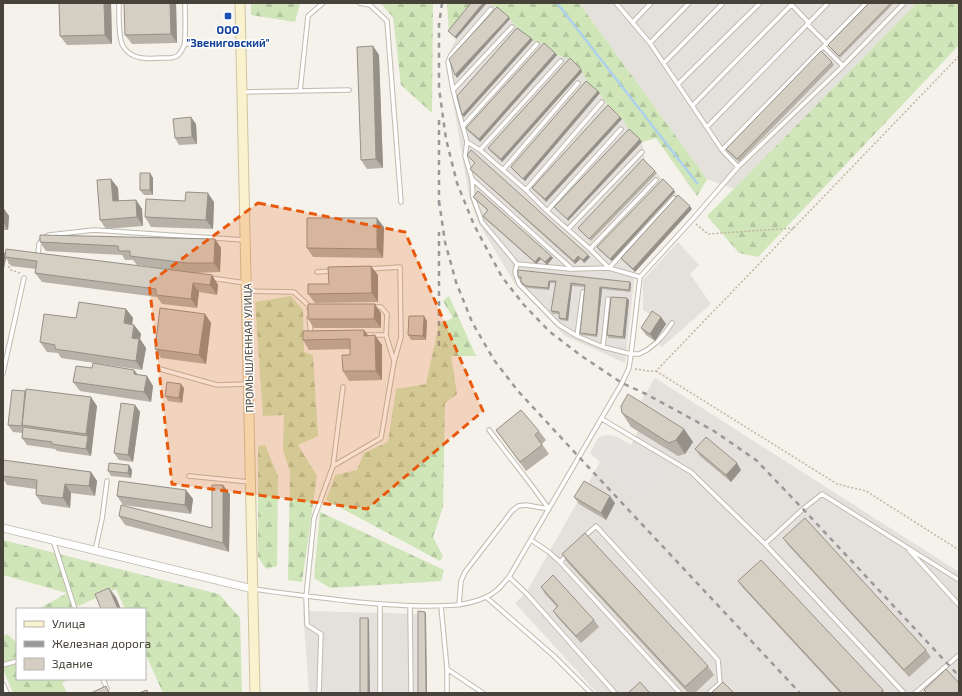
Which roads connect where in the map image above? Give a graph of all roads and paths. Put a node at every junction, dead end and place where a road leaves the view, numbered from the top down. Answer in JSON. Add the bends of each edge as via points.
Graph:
{"nodes":[{"id":1,"x":119,"y":3,"type":"edge"},
{"id":2,"x":185,"y":3,"type":"edge"},
{"id":3,"x":240,"y":3,"type":"edge"},
{"id":4,"x":323,"y":3,"type":"edge"},
{"id":5,"x":359,"y":3,"type":"edge"},
{"id":6,"x":616,"y":3,"type":"edge"},
{"id":7,"x":651,"y":3,"type":"edge"},
{"id":8,"x":689,"y":3,"type":"edge"},
{"id":9,"x":723,"y":3,"type":"edge"},
{"id":10,"x":760,"y":3,"type":"edge"},
{"id":11,"x":828,"y":3,"type":"edge"},
{"id":12,"x":866,"y":3,"type":"edge"},
{"id":13,"x":904,"y":3,"type":"edge"},
{"id":14,"x":792,"y":4,"type":"edge"},
{"id":15,"x":491,"y":9,"type":"dead end"},
{"id":16,"x":633,"y":22,"type":"junction"},
{"id":17,"x":808,"y":23,"type":"junction"},
{"id":18,"x":512,"y":27,"type":"dead end"},
{"id":19,"x":241,"y":43,"type":"junction"},
{"id":20,"x":650,"y":43,"type":"junction"},
{"id":21,"x":185,"y":44,"type":"junction"},
{"id":22,"x":536,"y":44,"type":"dead end"},
{"id":23,"x":825,"y":45,"type":"junction"},
{"id":24,"x":959,"y":56,"type":"edge"},
{"id":25,"x":561,"y":61,"type":"dead end"},
{"id":26,"x":664,"y":63,"type":"junction"},
{"id":27,"x":843,"y":66,"type":"junction"},
{"id":28,"x":578,"y":83,"type":"dead end"},
{"id":29,"x":678,"y":84,"type":"junction"},
{"id":30,"x":349,"y":90,"type":"dead end"},
{"id":31,"x":453,"y":90,"type":"junction"},
{"id":32,"x":300,"y":91,"type":"junction"},
{"id":33,"x":242,"y":92,"type":"junction"},
{"id":34,"x":602,"y":102,"type":"dead end"},
{"id":35,"x":693,"y":105,"type":"junction"},
{"id":36,"x":463,"y":126,"type":"junction"},
{"id":37,"x":707,"y":127,"type":"junction"},
{"id":38,"x":621,"y":129,"type":"dead end"},
{"id":39,"x":467,"y":142,"type":"junction"},
{"id":40,"x":480,"y":150,"type":"junction"},
{"id":41,"x":722,"y":150,"type":"junction"},
{"id":42,"x":642,"y":152,"type":"dead end"},
{"id":43,"x":738,"y":167,"type":"junction"},
{"id":44,"x":503,"y":170,"type":"junction"},
{"id":45,"x":472,"y":179,"type":"junction"},
{"id":46,"x":656,"y":180,"type":"dead end"},
{"id":47,"x":526,"y":190,"type":"junction"},
{"id":48,"x":674,"y":198,"type":"edge"},
{"id":49,"x":400,"y":202,"type":"dead end"},
{"id":50,"x":547,"y":211,"type":"junction"},
{"id":51,"x":692,"y":220,"type":"junction"},
{"id":52,"x":794,"y":228,"type":"junction"},
{"id":53,"x":568,"y":229,"type":"junction"},
{"id":54,"x":246,"y":240,"type":"junction"},
{"id":55,"x":590,"y":249,"type":"junction"},
{"id":56,"x":31,"y":255,"type":"edge"},
{"id":57,"x":38,"y":255,"type":"junction"},
{"id":58,"x":45,"y":256,"type":"edge"},
{"id":59,"x":10,"y":260,"type":"edge"},
{"id":60,"x":517,"y":264,"type":"junction"},
{"id":61,"x":609,"y":268,"type":"junction"},
{"id":62,"x":362,"y":269,"type":"edge"},
{"id":63,"x":572,"y":269,"type":"junction"},
{"id":64,"x":339,"y":271,"type":"edge"},
{"id":65,"x":317,"y":272,"type":"dead end"},
{"id":66,"x":640,"y":277,"type":"junction"},
{"id":67,"x":24,"y":278,"type":"joint"},
{"id":68,"x":208,"y":278,"type":"edge"},
{"id":69,"x":247,"y":287,"type":"junction"},
{"id":70,"x":583,"y":292,"type":"edge"},
{"id":71,"x":608,"y":299,"type":"dead end"},
{"id":72,"x":309,"y":306,"type":"junction"},
{"id":73,"x":317,"y":306,"type":"edge"},
{"id":74,"x":365,"y":307,"type":"edge"},
{"id":75,"x":672,"y":323,"type":"dead end"},
{"id":76,"x":318,"y":334,"type":"edge"},
{"id":77,"x":356,"y":334,"type":"edge"},
{"id":78,"x":386,"y":335,"type":"junction"},
{"id":79,"x":577,"y":336,"type":"junction"},
{"id":80,"x":603,"y":347,"type":"junction"},
{"id":81,"x":631,"y":354,"type":"junction"},
{"id":82,"x":394,"y":362,"type":"junction"},
{"id":83,"x":629,"y":368,"type":"junction"},
{"id":84,"x":160,"y":369,"type":"dead end"},
{"id":85,"x":656,"y":371,"type":"junction"},
{"id":86,"x":3,"y":373,"type":"edge"},
{"id":87,"x":249,"y":384,"type":"junction"},
{"id":88,"x":343,"y":386,"type":"dead end"},
{"id":89,"x":602,"y":419,"type":"junction"},
{"id":90,"x":489,"y":430,"type":"dead end"},
{"id":91,"x":333,"y":466,"type":"junction"},
{"id":92,"x":189,"y":476,"type":"dead end"},
{"id":93,"x":108,"y":481,"type":"dead end"},
{"id":94,"x":251,"y":482,"type":"junction"},
{"id":95,"x":549,"y":509,"type":"junction"},
{"id":96,"x":3,"y":528,"type":"edge"},
{"id":97,"x":53,"y":540,"type":"junction"},
{"id":98,"x":530,"y":540,"type":"junction"},
{"id":99,"x":580,"y":541,"type":"edge"},
{"id":100,"x":765,"y":544,"type":"junction"},
{"id":101,"x":906,"y":546,"type":"junction"},
{"id":102,"x":959,"y":550,"type":"edge"},
{"id":103,"x":95,"y":551,"type":"junction"},
{"id":104,"x":570,"y":552,"type":"edge"},
{"id":105,"x":560,"y":562,"type":"junction"},
{"id":106,"x":509,"y":577,"type":"junction"},
{"id":107,"x":959,"y":580,"type":"edge"},
{"id":108,"x":253,"y":589,"type":"junction"},
{"id":109,"x":306,"y":597,"type":"junction"},
{"id":110,"x":486,"y":597,"type":"junction"},
{"id":111,"x":380,"y":604,"type":"junction"},
{"id":112,"x":459,"y":605,"type":"junction"},
{"id":113,"x":959,"y":605,"type":"edge"},
{"id":114,"x":410,"y":606,"type":"junction"},
{"id":115,"x":441,"y":606,"type":"junction"},
{"id":116,"x":75,"y":608,"type":"edge"},
{"id":117,"x":959,"y":656,"type":"edge"},
{"id":118,"x":16,"y":661,"type":"edge"},
{"id":119,"x":3,"y":665,"type":"edge"},
{"id":120,"x":447,"y":669,"type":"junction"},
{"id":121,"x":103,"y":680,"type":"edge"},
{"id":122,"x":3,"y":684,"type":"edge"},
{"id":123,"x":7,"y":693,"type":"edge"},
{"id":124,"x":98,"y":693,"type":"edge"},
{"id":125,"x":256,"y":693,"type":"edge"},
{"id":126,"x":319,"y":693,"type":"edge"},
{"id":127,"x":380,"y":693,"type":"edge"},
{"id":128,"x":411,"y":693,"type":"edge"},
{"id":129,"x":447,"y":693,"type":"edge"},
{"id":130,"x":483,"y":693,"type":"edge"},
{"id":131,"x":591,"y":693,"type":"edge"},
{"id":132,"x":614,"y":693,"type":"edge"},
{"id":133,"x":680,"y":693,"type":"edge"},
{"id":134,"x":709,"y":693,"type":"edge"},
{"id":135,"x":904,"y":693,"type":"edge"},
{"id":136,"x":915,"y":693,"type":"edge"}],
"edges":[{"from":1,"to":21,"type":"lane","via":[[120,39],[128,53],[145,59],[171,58],[177,56]]},
{"from":2,"to":21,"type":"lane"},
{"from":3,"to":19,"type":"street","name":"ПРОМЫШЛЕННАЯ УЛИЦА"},
{"from":4,"to":32,"type":"lane","via":[[308,16]]},
{"from":5,"to":49,"type":"lane","via":[[370,5],[387,21]]},
{"from":6,"to":16,"type":"lane"},
{"from":7,"to":16,"type":"lane"},
{"from":8,"to":20,"type":"lane"},
{"from":9,"to":26,"type":"lane"},
{"from":10,"to":29,"type":"lane"},
{"from":11,"to":17,"type":"lane"},
{"from":12,"to":23,"type":"lane"},
{"from":13,"to":27,"type":"lane"},
{"from":14,"to":17,"type":"lane"},
{"from":14,"to":35,"type":"lane"},
{"from":15,"to":31,"type":"lane","via":[[451,55],[448,62]]},
{"from":16,"to":20,"type":"lane"},
{"from":17,"to":23,"type":"lane"},
{"from":17,"to":37,"type":"lane"},
{"from":18,"to":31,"type":"lane"},
{"from":19,"to":21,"type":"lane"},
{"from":19,"to":33,"type":"street","name":"ПРОМЫШЛЕННАЯ УЛИЦА"},
{"from":20,"to":26,"type":"lane"},
{"from":22,"to":36,"type":"lane"},
{"from":23,"to":27,"type":"lane"},
{"from":23,"to":41,"type":"lane"},
{"from":24,"to":52,"type":"path"},
{"from":25,"to":40,"type":"lane"},
{"from":26,"to":29,"type":"lane"},
{"from":27,"to":43,"type":"lane"},
{"from":28,"to":44,"type":"lane"},
{"from":29,"to":35,"type":"lane"},
{"from":30,"to":32,"type":"lane"},
{"from":31,"to":36,"type":"lane"},
{"from":32,"to":33,"type":"lane"},
{"from":33,"to":54,"type":"street","name":"ПРОМЫШЛЕННАЯ УЛИЦА"},
{"from":34,"to":47,"type":"lane"},
{"from":35,"to":37,"type":"lane"},
{"from":36,"to":39,"type":"lane"},
{"from":37,"to":41,"type":"lane"},
{"from":38,"to":50,"type":"lane"},
{"from":39,"to":40,"type":"lane"},
{"from":39,"to":45,"type":"lane","via":[[465,156]]},
{"from":40,"to":44,"type":"lane"},
{"from":41,"to":43,"type":"lane"},
{"from":42,"to":53,"type":"lane"},
{"from":43,"to":51,"type":"lane"},
{"from":44,"to":47,"type":"lane"},
{"from":45,"to":60,"type":"lane","via":[[473,197],[482,222]]},
{"from":45,"to":63,"type":"lane"},
{"from":46,"to":55,"type":"lane"},
{"from":47,"to":50,"type":"lane"},
{"from":48,"to":61,"type":"lane"},
{"from":50,"to":53,"type":"lane"},
{"from":51,"to":52,"type":"path","via":[[708,234]]},
{"from":51,"to":66,"type":"lane"},
{"from":52,"to":85,"type":"path"},
{"from":53,"to":55,"type":"lane"},
{"from":54,"to":57,"type":"lane","via":[[94,230],[49,235],[39,244]]},
{"from":54,"to":69,"type":"street","name":"ПРОМЫШЛЕННАЯ УЛИЦА"},
{"from":55,"to":61,"type":"lane"},
{"from":56,"to":57,"type":"lane"},
{"from":57,"to":58,"type":"lane"},
{"from":59,"to":67,"type":"path","via":[[9,267],[22,274]]},
{"from":60,"to":63,"type":"lane"},
{"from":60,"to":79,"type":"lane","via":[[515,272],[519,284],[559,325]]},
{"from":61,"to":63,"type":"lane"},
{"from":61,"to":66,"type":"lane"},
{"from":62,"to":82,"type":"lane","via":[[400,267],[401,337]]},
{"from":64,"to":65,"type":"lane"},
{"from":66,"to":81,"type":"lane"},
{"from":67,"to":86,"type":"lane"},
{"from":68,"to":69,"type":"lane"},
{"from":69,"to":72,"type":"lane","via":[[294,292]]},
{"from":69,"to":87,"type":"street","name":"ПРОМЫШЛЕННАЯ УЛИЦА"},
{"from":70,"to":79,"type":"lane"},
{"from":71,"to":80,"type":"lane"},
{"from":72,"to":73,"type":"lane"},
{"from":72,"to":76,"type":"lane","via":[[310,334]]},
{"from":74,"to":78,"type":"lane","via":[[381,307],[387,314]]},
{"from":75,"to":81,"type":"lane","via":[[647,350]]},
{"from":77,"to":78,"type":"lane"},
{"from":78,"to":82,"type":"lane"},
{"from":79,"to":80,"type":"lane"},
{"from":80,"to":81,"type":"lane"},
{"from":81,"to":83,"type":"lane"},
{"from":82,"to":91,"type":"lane","via":[[381,438]]},
{"from":83,"to":85,"type":"path"},
{"from":83,"to":89,"type":"lane"},
{"from":84,"to":87,"type":"lane","via":[[217,385]]},
{"from":85,"to":102,"type":"path","via":[[837,484],[866,491]]},
{"from":87,"to":94,"type":"street","name":"ПРОМЫШЛЕННАЯ УЛИЦА"},
{"from":88,"to":91,"type":"lane"},
{"from":89,"to":95,"type":"lane"},
{"from":89,"to":100,"type":"lane","via":[[691,472]]},
{"from":90,"to":95,"type":"lane"},
{"from":91,"to":109,"type":"lane","via":[[314,518]]},
{"from":92,"to":94,"type":"lane"},
{"from":93,"to":103,"type":"lane"},
{"from":94,"to":108,"type":"street","name":"ПРОМЫШЛЕННАЯ УЛИЦА"},
{"from":95,"to":98,"type":"lane"},
{"from":95,"to":112,"type":"lane","via":[[526,505],[518,506],[512,511],[465,572],[461,581]]},
{"from":96,"to":97,"type":"street"},
{"from":97,"to":103,"type":"street"},
{"from":97,"to":116,"type":"lane"},
{"from":98,"to":105,"type":"lane"},
{"from":98,"to":106,"type":"lane"},
{"from":99,"to":134,"type":"lane","via":[[596,526],[718,660],[720,683]]},
{"from":100,"to":101,"type":"lane","via":[[822,494]]},
{"from":100,"to":135,"type":"lane"},
{"from":101,"to":107,"type":"lane"},
{"from":101,"to":113,"type":"lane"},
{"from":103,"to":108,"type":"street"},
{"from":104,"to":105,"type":"lane"},
{"from":105,"to":133,"type":"lane"},
{"from":106,"to":110,"type":"lane","via":[[495,592]]},
{"from":106,"to":132,"type":"lane"},
{"from":108,"to":109,"type":"lane"},
{"from":108,"to":125,"type":"street","name":"ПРОМЫШЛЕННАЯ УЛИЦА"},
{"from":109,"to":111,"type":"lane"},
{"from":109,"to":126,"type":"lane","via":[[307,625],[321,634]]},
{"from":110,"to":112,"type":"lane"},
{"from":110,"to":131,"type":"lane","via":[[554,656]]},
{"from":111,"to":114,"type":"lane"},
{"from":111,"to":127,"type":"lane"},
{"from":112,"to":115,"type":"lane"},
{"from":114,"to":115,"type":"lane"},
{"from":114,"to":128,"type":"lane"},
{"from":115,"to":120,"type":"lane"},
{"from":117,"to":136,"type":"lane"},
{"from":118,"to":119,"type":"lane"},
{"from":120,"to":129,"type":"lane"},
{"from":120,"to":130,"type":"lane"},
{"from":121,"to":124,"type":"lane","via":[[107,689]]},
{"from":122,"to":123,"type":"lane"}]}
